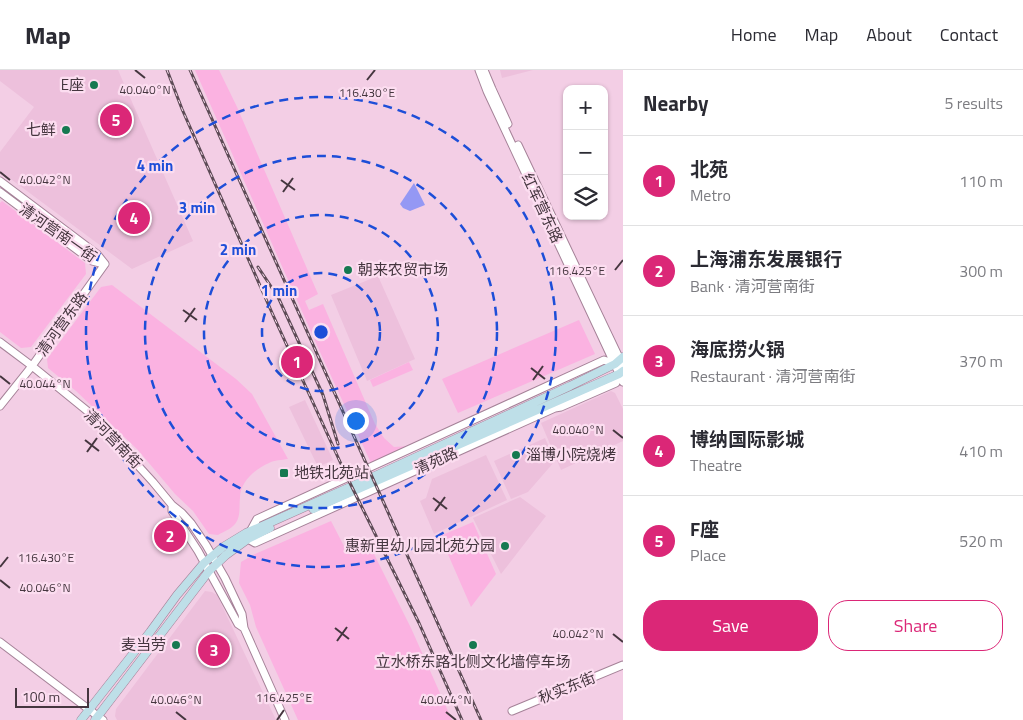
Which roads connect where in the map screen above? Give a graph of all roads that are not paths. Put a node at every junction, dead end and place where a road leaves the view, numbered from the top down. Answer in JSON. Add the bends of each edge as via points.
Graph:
{"nodes":[{"id":1,"x":479,"y":70,"type":"edge"},
{"id":2,"x":484,"y":70,"type":"edge"},
{"id":3,"x":0,"y":181,"type":"edge"},
{"id":4,"x":0,"y":192,"type":"edge"},
{"id":5,"x":105,"y":264,"type":"junction"},
{"id":6,"x":0,"y":342,"type":"edge"},
{"id":7,"x":620,"y":365,"type":"edge"},
{"id":8,"x":32,"y":366,"type":"junction"},
{"id":9,"x":623,"y":382,"type":"edge"},
{"id":10,"x":570,"y":386,"type":"junction"},
{"id":11,"x":539,"y":390,"type":"junction"},
{"id":12,"x":567,"y":396,"type":"junction"},
{"id":13,"x":0,"y":406,"type":"edge"},
{"id":14,"x":555,"y":408,"type":"junction"},
{"id":15,"x":172,"y":505,"type":"junction"},
{"id":16,"x":251,"y":530,"type":"junction"},
{"id":17,"x":248,"y":539,"type":"junction"},
{"id":18,"x":212,"y":556,"type":"junction"},
{"id":19,"x":204,"y":563,"type":"junction"},
{"id":20,"x":217,"y":564,"type":"junction"},
{"id":21,"x":209,"y":571,"type":"junction"},
{"id":22,"x":244,"y":628,"type":"junction"},
{"id":23,"x":0,"y":642,"type":"edge"},
{"id":24,"x":623,"y":665,"type":"edge"},
{"id":25,"x":89,"y":710,"type":"junction"},
{"id":26,"x":512,"y":712,"type":"dead end"},
{"id":27,"x":99,"y":719,"type":"edge"},
{"id":28,"x":82,"y":720,"type":"edge"},
{"id":29,"x":285,"y":720,"type":"edge"}],
"edges":[{"from":1,"to":7,"type":"street","name":"红军营东路"},
{"from":2,"to":7,"type":"street","name":"红军营东路"},
{"from":3,"to":5,"type":"street","name":"清河营南一街","via":[[97,254]]},
{"from":4,"to":5,"type":"street","name":"清河营南一街","via":[[92,261]]},
{"from":5,"to":8,"type":"street","name":"清河营东路"},
{"from":6,"to":8,"type":"street","name":"清河营南街"},
{"from":7,"to":9,"type":"street"},
{"from":7,"to":10,"type":"main road","name":"清苑路"},
{"from":7,"to":11,"type":"street","name":"清苑路","via":[[604,360]]},
{"from":7,"to":12,"type":"main road","name":"清苑路"},
{"from":7,"to":14,"type":"street","name":"清苑路","via":[[616,383]]},
{"from":8,"to":13,"type":"street","name":"清河营东路"},
{"from":8,"to":15,"type":"street","name":"清河营南街","via":[[91,414]]},
{"from":10,"to":11,"type":"street"},
{"from":10,"to":16,"type":"main road","name":"清苑路"},
{"from":11,"to":16,"type":"street","name":"清苑路","via":[[257,519]]},
{"from":12,"to":14,"type":"street"},
{"from":12,"to":17,"type":"main road","name":"清苑路"},
{"from":14,"to":17,"type":"street","name":"清苑路","via":[[255,543]]},
{"from":15,"to":18,"type":"street","name":"清河营南街","via":[[191,523]]},
{"from":15,"to":19,"type":"street","name":"清河营南街","via":[[172,511]]},
{"from":16,"to":18,"type":"main road","name":"清苑路"},
{"from":17,"to":20,"type":"main road","name":"清苑路"},
{"from":18,"to":19,"type":"main road","name":"清苑路"},
{"from":18,"to":20,"type":"street","name":"清河营南街"},
{"from":19,"to":21,"type":"street","name":"清河营南街"},
{"from":19,"to":25,"type":"main road","name":"清苑路"},
{"from":20,"to":21,"type":"main road","name":"清苑路"},
{"from":20,"to":22,"type":"street","name":"清河营南街","via":[[242,614]]},
{"from":21,"to":22,"type":"street","name":"清河营南街","via":[[238,624]]},
{"from":21,"to":27,"type":"main road","name":"清苑路"},
{"from":22,"to":29,"type":"street","name":"清河营南街"},
{"from":23,"to":25,"type":"street"},
{"from":24,"to":26,"type":"street","name":"秋实东街"},
{"from":25,"to":27,"type":"street"},
{"from":25,"to":28,"type":"main road","name":"清苑路"}]}
